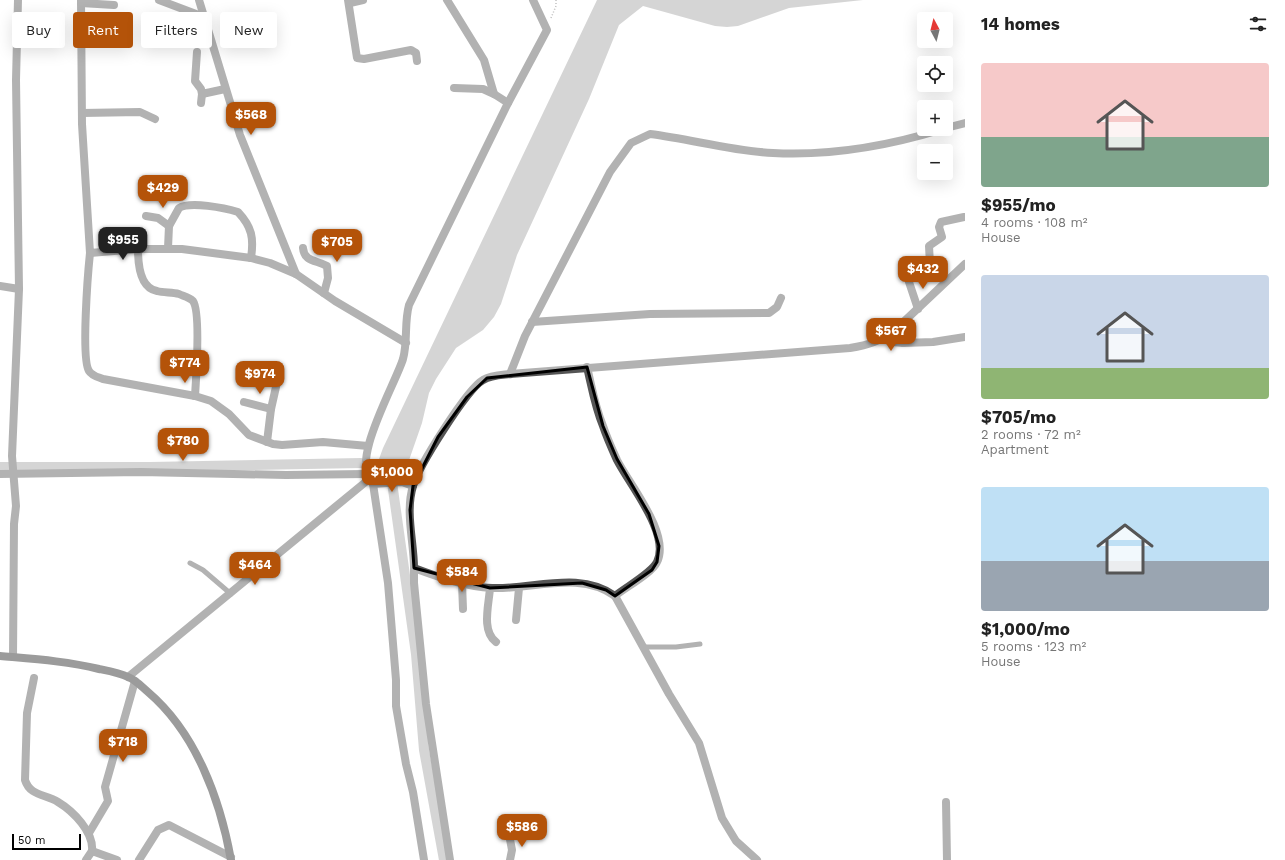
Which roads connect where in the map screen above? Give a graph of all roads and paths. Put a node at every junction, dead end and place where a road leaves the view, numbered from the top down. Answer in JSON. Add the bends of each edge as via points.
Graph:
{"nodes":[{"id":1,"x":18,"y":0,"type":"edge"},
{"id":2,"x":159,"y":0,"type":"edge"},
{"id":3,"x":199,"y":0,"type":"edge"},
{"id":4,"x":363,"y":0,"type":"edge"},
{"id":5,"x":447,"y":0,"type":"edge"},
{"id":6,"x":533,"y":0,"type":"edge"},
{"id":7,"x":556,"y":0,"type":"edge"},
{"id":8,"x":81,"y":2,"type":"edge"},
{"id":9,"x":349,"y":2,"type":"edge"},
{"id":10,"x":114,"y":5,"type":"dead end"},
{"id":11,"x":191,"y":12,"type":"edge"},
{"id":12,"x":203,"y":12,"type":"edge"},
{"id":13,"x":547,"y":30,"type":"junction"},
{"id":14,"x":212,"y":44,"type":"edge"},
{"id":15,"x":197,"y":52,"type":"dead end"},
{"id":16,"x":417,"y":61,"type":"dead end"},
{"id":17,"x":454,"y":88,"type":"dead end"},
{"id":18,"x":225,"y":89,"type":"junction"},
{"id":19,"x":202,"y":94,"type":"junction"},
{"id":20,"x":494,"y":94,"type":"junction"},
{"id":21,"x":201,"y":103,"type":"dead end"},
{"id":22,"x":508,"y":103,"type":"junction"},
{"id":23,"x":82,"y":113,"type":"junction"},
{"id":24,"x":155,"y":119,"type":"dead end"},
{"id":25,"x":965,"y":123,"type":"edge"},
{"id":26,"x":953,"y":127,"type":"edge"},
{"id":27,"x":918,"y":136,"type":"edge"},
{"id":28,"x":146,"y":216,"type":"dead end"},
{"id":29,"x":964,"y":217,"type":"dead end"},
{"id":30,"x":169,"y":226,"type":"junction"},
{"id":31,"x":168,"y":248,"type":"junction"},
{"id":32,"x":303,"y":248,"type":"dead end"},
{"id":33,"x":138,"y":249,"type":"junction"},
{"id":34,"x":90,"y":253,"type":"junction"},
{"id":35,"x":251,"y":258,"type":"junction"},
{"id":36,"x":965,"y":264,"type":"edge"},
{"id":37,"x":296,"y":274,"type":"junction"},
{"id":38,"x":0,"y":286,"type":"edge"},
{"id":39,"x":19,"y":289,"type":"junction"},
{"id":40,"x":324,"y":293,"type":"junction"},
{"id":41,"x":781,"y":298,"type":"dead end"},
{"id":42,"x":918,"y":309,"type":"junction"},
{"id":43,"x":532,"y":322,"type":"junction"},
{"id":44,"x":895,"y":330,"type":"junction"},
{"id":45,"x":965,"y":337,"type":"edge"},
{"id":46,"x":884,"y":339,"type":"junction"},
{"id":47,"x":903,"y":343,"type":"junction"},
{"id":48,"x":406,"y":344,"type":"junction"},
{"id":49,"x":587,"y":367,"type":"junction"},
{"id":50,"x":510,"y":374,"type":"junction"},
{"id":51,"x":278,"y":378,"type":"dead end"},
{"id":52,"x":195,"y":396,"type":"junction"},
{"id":53,"x":244,"y":402,"type":"dead end"},
{"id":54,"x":270,"y":409,"type":"junction"},
{"id":55,"x":267,"y":442,"type":"junction"},
{"id":56,"x":368,"y":446,"type":"junction"},
{"id":57,"x":13,"y":473,"type":"junction"},
{"id":58,"x":0,"y":474,"type":"edge"},
{"id":59,"x":372,"y":481,"type":"junction"},
{"id":60,"x":413,"y":486,"type":"junction"},
{"id":61,"x":190,"y":563,"type":"dead end"},
{"id":62,"x":414,"y":568,"type":"junction"},
{"id":63,"x":462,"y":583,"type":"junction"},
{"id":64,"x":490,"y":588,"type":"junction"},
{"id":65,"x":520,"y":588,"type":"junction"},
{"id":66,"x":230,"y":594,"type":"junction"},
{"id":67,"x":615,"y":596,"type":"junction"},
{"id":68,"x":463,"y":608,"type":"dead end"},
{"id":69,"x":516,"y":620,"type":"dead end"},
{"id":70,"x":496,"y":642,"type":"dead end"},
{"id":71,"x":700,"y":644,"type":"dead end"},
{"id":72,"x":643,"y":647,"type":"junction"},
{"id":73,"x":0,"y":656,"type":"edge"},
{"id":74,"x":13,"y":657,"type":"junction"},
{"id":75,"x":34,"y":678,"type":"dead end"},
{"id":76,"x":132,"y":679,"type":"junction"},
{"id":77,"x":946,"y":802,"type":"dead end"},
{"id":78,"x":89,"y":833,"type":"junction"},
{"id":79,"x":509,"y":834,"type":"dead end"},
{"id":80,"x":92,"y":851,"type":"junction"},
{"id":81,"x":231,"y":858,"type":"edge"},
{"id":82,"x":86,"y":860,"type":"edge"},
{"id":83,"x":117,"y":860,"type":"edge"},
{"id":84,"x":139,"y":860,"type":"edge"},
{"id":85,"x":424,"y":860,"type":"edge"},
{"id":86,"x":450,"y":860,"type":"edge"},
{"id":87,"x":510,"y":860,"type":"edge"},
{"id":88,"x":757,"y":860,"type":"edge"},
{"id":89,"x":947,"y":860,"type":"edge"}],
"edges":[{"from":1,"to":39,"type":"street","via":[[16,80]]},
{"from":2,"to":11,"type":"street"},
{"from":3,"to":12,"type":"street"},
{"from":4,"to":9,"type":"street"},
{"from":5,"to":20,"type":"street","via":[[484,60]]},
{"from":6,"to":13,"type":"street"},
{"from":7,"to":13,"type":"path"},
{"from":8,"to":10,"type":"street"},
{"from":8,"to":23,"type":"street"},
{"from":9,"to":16,"type":"street","via":[[357,58],[364,59],[411,50],[416,53]]},
{"from":13,"to":22,"type":"street"},
{"from":14,"to":18,"type":"street"},
{"from":15,"to":19,"type":"street","via":[[195,81]]},
{"from":17,"to":20,"type":"street","via":[[483,90]]},
{"from":18,"to":19,"type":"street"},
{"from":18,"to":37,"type":"street","via":[[240,135]]},
{"from":19,"to":21,"type":"street"},
{"from":20,"to":22,"type":"street"},
{"from":22,"to":48,"type":"street","via":[[409,305]]},
{"from":23,"to":24,"type":"street","via":[[140,112]]},
{"from":23,"to":34,"type":"street"},
{"from":25,"to":26,"type":"street"},
{"from":27,"to":43,"type":"street","via":[[853,150],[797,153],[746,150],[650,134],[640,138],[631,143],[610,172]]},
{"from":28,"to":30,"type":"street","via":[[158,218]]},
{"from":29,"to":42,"type":"street","via":[[941,222],[939,227],[942,237],[929,246],[930,264],[910,278]]},
{"from":30,"to":31,"type":"street"},
{"from":30,"to":35,"type":"street","via":[[178,208],[186,205],[238,212],[249,228],[253,241]]},
{"from":31,"to":33,"type":"street"},
{"from":31,"to":35,"type":"street"},
{"from":32,"to":40,"type":"street","via":[[305,257],[327,266],[328,278]]},
{"from":33,"to":34,"type":"street"},
{"from":33,"to":52,"type":"street","via":[[139,267],[149,287],[193,301],[197,326]]},
{"from":34,"to":52,"type":"street","via":[[86,285],[89,371],[103,379]]},
{"from":35,"to":37,"type":"street"},
{"from":36,"to":42,"type":"street"},
{"from":37,"to":40,"type":"street"},
{"from":38,"to":39,"type":"street"},
{"from":39,"to":57,"type":"street"},
{"from":40,"to":48,"type":"street"},
{"from":41,"to":43,"type":"street","via":[[777,307],[769,313],[650,314]]},
{"from":42,"to":44,"type":"street"},
{"from":43,"to":50,"type":"street"},
{"from":44,"to":46,"type":"street"},
{"from":44,"to":47,"type":"street"},
{"from":45,"to":47,"type":"street"},
{"from":46,"to":47,"type":"street"},
{"from":46,"to":49,"type":"street","via":[[850,348]]},
{"from":48,"to":56,"type":"street","via":[[398,372]]},
{"from":49,"to":50,"type":"street"},
{"from":49,"to":67,"type":"street","via":[[595,406],[603,426],[617,459],[649,514],[658,536],[658,562],[652,570]]},
{"from":50,"to":60,"type":"street","via":[[481,380],[438,437]]},
{"from":51,"to":54,"type":"street"},
{"from":52,"to":55,"type":"street","via":[[218,405],[249,435]]},
{"from":53,"to":54,"type":"street"},
{"from":54,"to":55,"type":"street"},
{"from":55,"to":56,"type":"street","via":[[282,445],[323,442]]},
{"from":56,"to":59,"type":"street"},
{"from":57,"to":58,"type":"street"},
{"from":57,"to":59,"type":"street","via":[[286,475]]},
{"from":57,"to":74,"type":"street","via":[[16,506]]},
{"from":59,"to":60,"type":"street","via":[[402,482]]},
{"from":59,"to":66,"type":"street"},
{"from":59,"to":85,"type":"street","via":[[388,583],[396,706]]},
{"from":60,"to":62,"type":"street","via":[[410,510]]},
{"from":61,"to":66,"type":"lane","via":[[203,570]]},
{"from":62,"to":63,"type":"street"},
{"from":62,"to":86,"type":"street","via":[[426,704]]},
{"from":63,"to":64,"type":"street"},
{"from":63,"to":68,"type":"street"},
{"from":64,"to":65,"type":"street"},
{"from":64,"to":70,"type":"street","via":[[488,625],[490,636]]},
{"from":65,"to":67,"type":"street","via":[[568,582],[582,583],[606,590]]},
{"from":65,"to":69,"type":"street"},
{"from":66,"to":76,"type":"street"},
{"from":67,"to":72,"type":"street"},
{"from":71,"to":72,"type":"lane"},
{"from":72,"to":88,"type":"street","via":[[699,743],[722,818],[736,841]]},
{"from":73,"to":74,"type":"main road"},
{"from":74,"to":76,"type":"main road","via":[[74,663]]},
{"from":75,"to":78,"type":"street","via":[[27,713],[25,780],[33,792],[58,802]]},
{"from":76,"to":78,"type":"street","via":[[105,787],[108,801]]},
{"from":76,"to":81,"type":"main road","via":[[161,705],[190,742],[221,814]]},
{"from":77,"to":89,"type":"street"},
{"from":78,"to":80,"type":"street"},
{"from":79,"to":87,"type":"street","via":[[512,850]]},
{"from":80,"to":82,"type":"street"},
{"from":80,"to":83,"type":"street"},
{"from":81,"to":84,"type":"street","via":[[170,825],[158,830]]}]}
